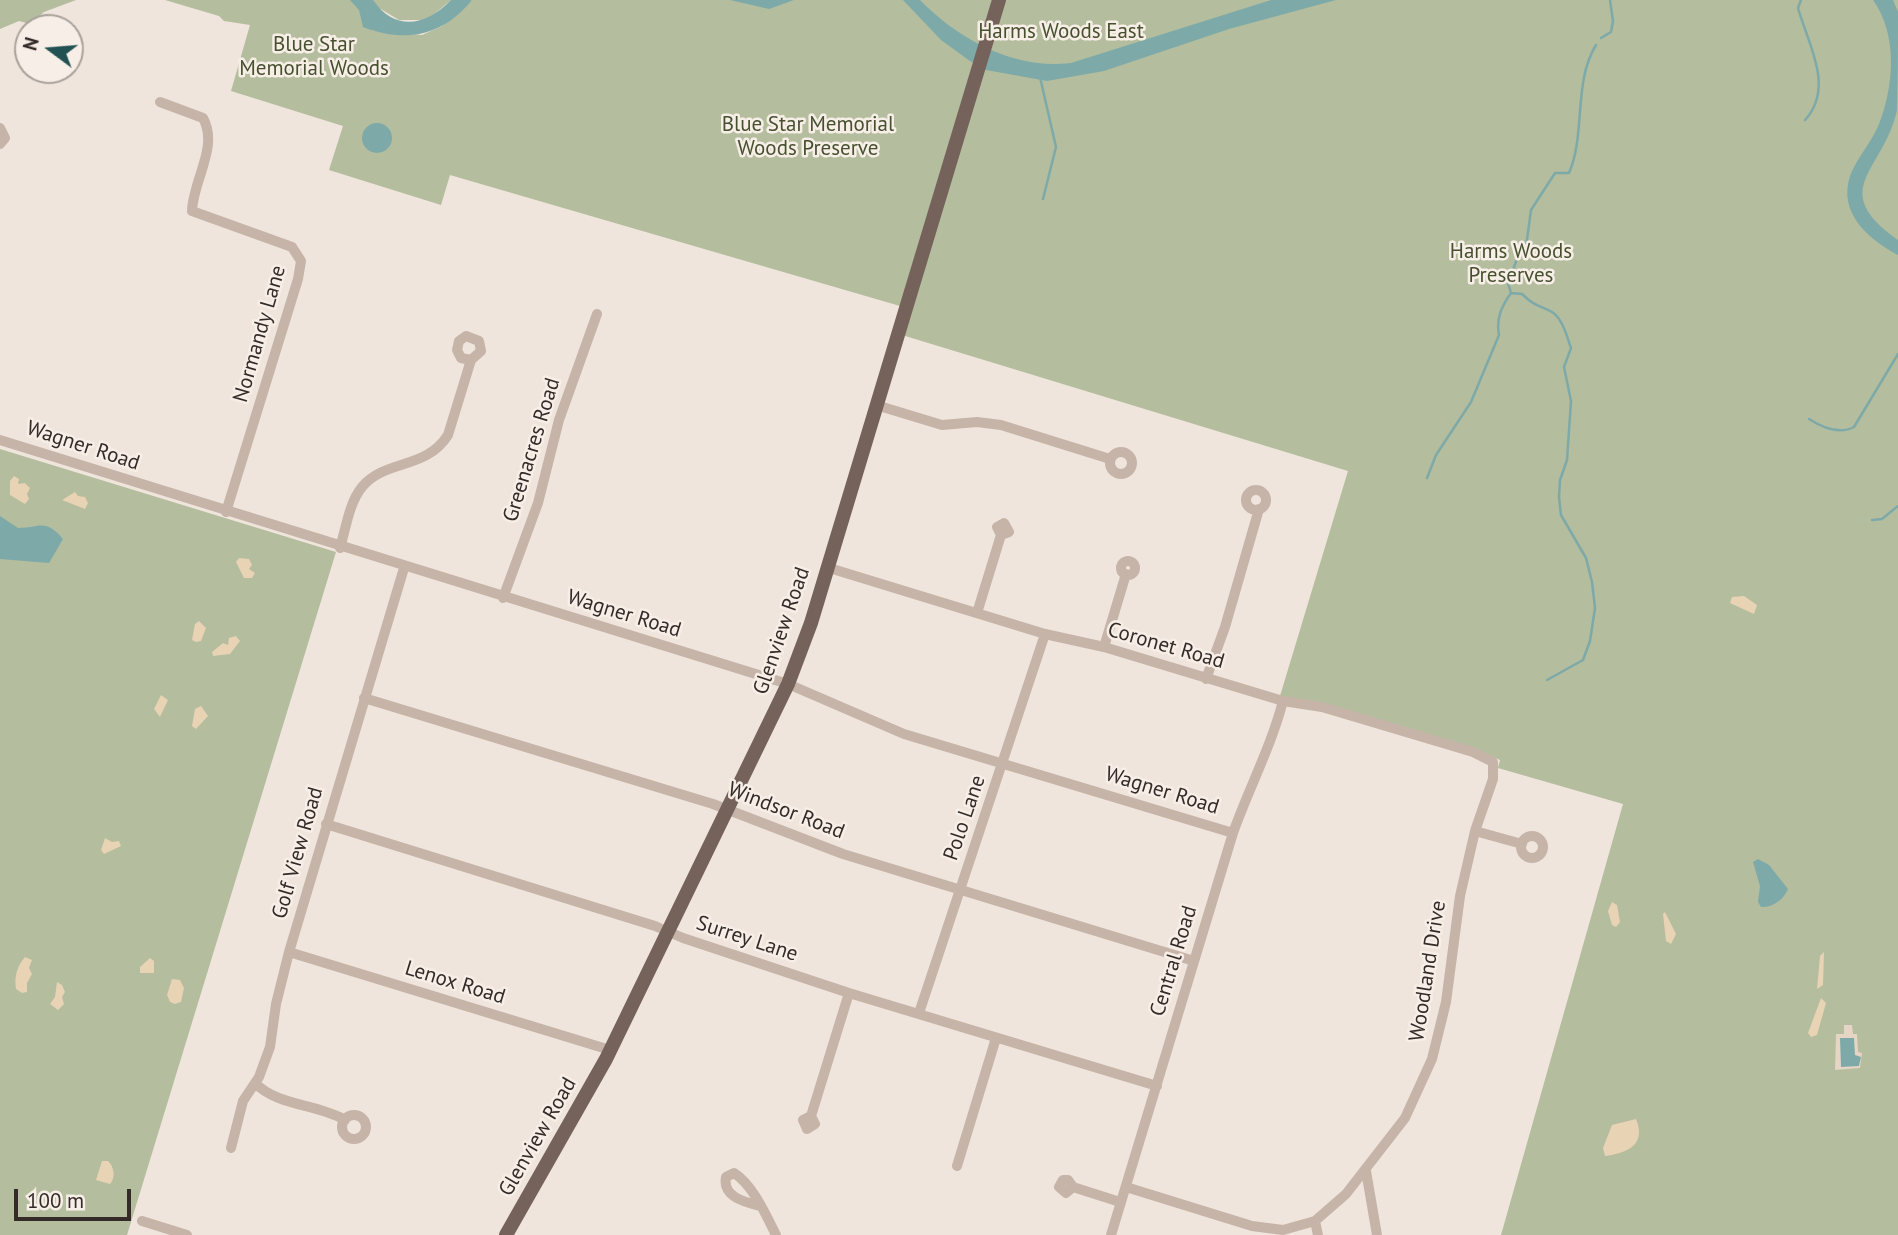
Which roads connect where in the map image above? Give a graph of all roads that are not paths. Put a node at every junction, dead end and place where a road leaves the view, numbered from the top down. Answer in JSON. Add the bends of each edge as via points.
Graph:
{"nodes":[{"id":1,"x":999,"y":0,"type":"edge"},
{"id":2,"x":160,"y":102,"type":"dead end"},
{"id":3,"x":0,"y":128,"type":"edge"},
{"id":4,"x":0,"y":144,"type":"edge"},
{"id":5,"x":597,"y":314,"type":"dead end"},
{"id":6,"x":471,"y":360,"type":"dead end"},
{"id":7,"x":876,"y":405,"type":"junction"},
{"id":8,"x":0,"y":440,"type":"edge"},
{"id":9,"x":1110,"y":459,"type":"dead end"},
{"id":10,"x":1259,"y":509,"type":"dead end"},
{"id":11,"x":226,"y":513,"type":"junction"},
{"id":12,"x":1001,"y":535,"type":"dead end"},
{"id":13,"x":340,"y":548,"type":"junction"},
{"id":14,"x":827,"y":567,"type":"junction"},
{"id":15,"x":404,"y":568,"type":"junction"},
{"id":16,"x":1126,"y":575,"type":"dead end"},
{"id":17,"x":503,"y":598,"type":"junction"},
{"id":18,"x":977,"y":613,"type":"junction"},
{"id":19,"x":1045,"y":634,"type":"junction"},
{"id":20,"x":1104,"y":648,"type":"junction"},
{"id":21,"x":1206,"y":679,"type":"junction"},
{"id":22,"x":788,"y":684,"type":"junction"},
{"id":23,"x":364,"y":698,"type":"junction"},
{"id":24,"x":1283,"y":701,"type":"junction"},
{"id":25,"x":1493,"y":762,"type":"joint"},
{"id":26,"x":1004,"y":764,"type":"junction"},
{"id":27,"x":729,"y":810,"type":"junction"},
{"id":28,"x":326,"y":824,"type":"junction"},
{"id":29,"x":1475,"y":831,"type":"junction"},
{"id":30,"x":1233,"y":833,"type":"junction"},
{"id":31,"x":1522,"y":844,"type":"dead end"},
{"id":32,"x":959,"y":889,"type":"junction"},
{"id":33,"x":669,"y":932,"type":"junction"},
{"id":34,"x":289,"y":952,"type":"junction"},
{"id":35,"x":1194,"y":961,"type":"junction"},
{"id":36,"x":849,"y":993,"type":"junction"},
{"id":37,"x":919,"y":1013,"type":"junction"},
{"id":38,"x":996,"y":1038,"type":"junction"},
{"id":39,"x":610,"y":1050,"type":"junction"},
{"id":40,"x":256,"y":1083,"type":"junction"},
{"id":41,"x":1157,"y":1086,"type":"junction"},
{"id":42,"x":811,"y":1116,"type":"dead end"},
{"id":43,"x":345,"y":1120,"type":"dead end"},
{"id":44,"x":231,"y":1148,"type":"dead end"},
{"id":45,"x":957,"y":1166,"type":"dead end"},
{"id":46,"x":1366,"y":1171,"type":"junction"},
{"id":47,"x":1126,"y":1187,"type":"junction"},
{"id":48,"x":1073,"y":1188,"type":"dead end"},
{"id":49,"x":1121,"y":1202,"type":"junction"},
{"id":50,"x":760,"y":1206,"type":"dead end"},
{"id":51,"x":142,"y":1221,"type":"dead end"},
{"id":52,"x":1315,"y":1221,"type":"junction"},
{"id":53,"x":187,"y":1235,"type":"edge"},
{"id":54,"x":506,"y":1235,"type":"edge"},
{"id":55,"x":776,"y":1235,"type":"edge"},
{"id":56,"x":1111,"y":1235,"type":"edge"},
{"id":57,"x":1318,"y":1235,"type":"edge"},
{"id":58,"x":1377,"y":1235,"type":"edge"}],
"edges":[{"from":1,"to":7,"type":"main road","name":"Glenview Road"},
{"from":2,"to":11,"type":"street","name":"Normandy Lane","via":[[203,118],[209,128],[192,211],[292,247],[301,261]]},
{"from":3,"to":4,"type":"street","via":[[5,138]]},
{"from":5,"to":17,"type":"street","name":"Greenacres Road"},
{"from":6,"to":13,"type":"street","via":[[442,444],[426,457],[384,471],[361,488]]},
{"from":7,"to":9,"type":"street","via":[[942,425],[1001,425]]},
{"from":7,"to":14,"type":"main road","name":"Glenview Road"},
{"from":8,"to":11,"type":"street","name":"Wagner Road"},
{"from":10,"to":21,"type":"street"},
{"from":11,"to":13,"type":"street","name":"Wagner Road"},
{"from":12,"to":18,"type":"street"},
{"from":13,"to":15,"type":"street","name":"Wagner Road"},
{"from":14,"to":18,"type":"street","name":"Coronet Road"},
{"from":14,"to":22,"type":"main road","name":"Glenview Road"},
{"from":15,"to":17,"type":"street","name":"Wagner Road"},
{"from":15,"to":23,"type":"street","name":"Golf View Road"},
{"from":16,"to":20,"type":"street"},
{"from":17,"to":22,"type":"street","name":"Wagner Road"},
{"from":18,"to":19,"type":"street","name":"Coronet Road"},
{"from":19,"to":20,"type":"street","name":"Coronet Road"},
{"from":19,"to":26,"type":"street","name":"Polo Lane"},
{"from":20,"to":21,"type":"street","name":"Coronet Road"},
{"from":21,"to":24,"type":"street","name":"Coronet Road"},
{"from":22,"to":26,"type":"street","name":"Wagner Road","via":[[904,734]]},
{"from":22,"to":27,"type":"main road","name":"Glenview Road"},
{"from":23,"to":27,"type":"street","name":"Windsor Road"},
{"from":23,"to":28,"type":"street","name":"Golf View Road"},
{"from":24,"to":25,"type":"street","name":"Coronet Road","via":[[1322,707]]},
{"from":24,"to":30,"type":"street","name":"Central Road"},
{"from":25,"to":29,"type":"street","name":"Woodland Drive","via":[[1493,779]]},
{"from":26,"to":30,"type":"street","name":"Wagner Road"},
{"from":26,"to":32,"type":"street","name":"Polo Lane"},
{"from":27,"to":32,"type":"street","name":"Windsor Road","via":[[824,848]]},
{"from":27,"to":33,"type":"main road","name":"Glenview Road"},
{"from":28,"to":33,"type":"street","name":"Surrey Lane"},
{"from":28,"to":34,"type":"street","name":"Golf View Road"},
{"from":29,"to":31,"type":"street"},
{"from":29,"to":46,"type":"street","name":"Woodland Drive","via":[[1432,1059],[1405,1118]]},
{"from":30,"to":35,"type":"street","name":"Central Road"},
{"from":32,"to":35,"type":"street","name":"Windsor Road"},
{"from":32,"to":37,"type":"street","name":"Polo Lane"},
{"from":33,"to":36,"type":"street","name":"Surrey Lane"},
{"from":33,"to":39,"type":"main road","name":"Glenview Road"},
{"from":34,"to":39,"type":"street","name":"Lenox Road"},
{"from":34,"to":40,"type":"street","name":"Golf View Road","via":[[270,1047]]},
{"from":35,"to":41,"type":"street","name":"Central Road"},
{"from":36,"to":37,"type":"street","name":"Surrey Lane"},
{"from":36,"to":42,"type":"street"},
{"from":37,"to":38,"type":"street","name":"Surrey Lane"},
{"from":38,"to":41,"type":"street","name":"Surrey Lane"},
{"from":38,"to":45,"type":"street"},
{"from":39,"to":54,"type":"main road","name":"Glenview Road"},
{"from":40,"to":43,"type":"street","via":[[268,1094]]},
{"from":40,"to":44,"type":"street","name":"Golf View Road","via":[[243,1101]]},
{"from":41,"to":47,"type":"street","name":"Central Road"},
{"from":46,"to":52,"type":"street","name":"Woodland Drive"},
{"from":46,"to":58,"type":"street"},
{"from":47,"to":49,"type":"street","name":"Central Road"},
{"from":47,"to":52,"type":"street","name":"Woodland Drive","via":[[1252,1226],[1283,1230]]},
{"from":48,"to":49,"type":"street"},
{"from":49,"to":56,"type":"street","name":"Central Road"},
{"from":50,"to":55,"type":"street"},
{"from":51,"to":53,"type":"street"},
{"from":52,"to":57,"type":"street"}]}
